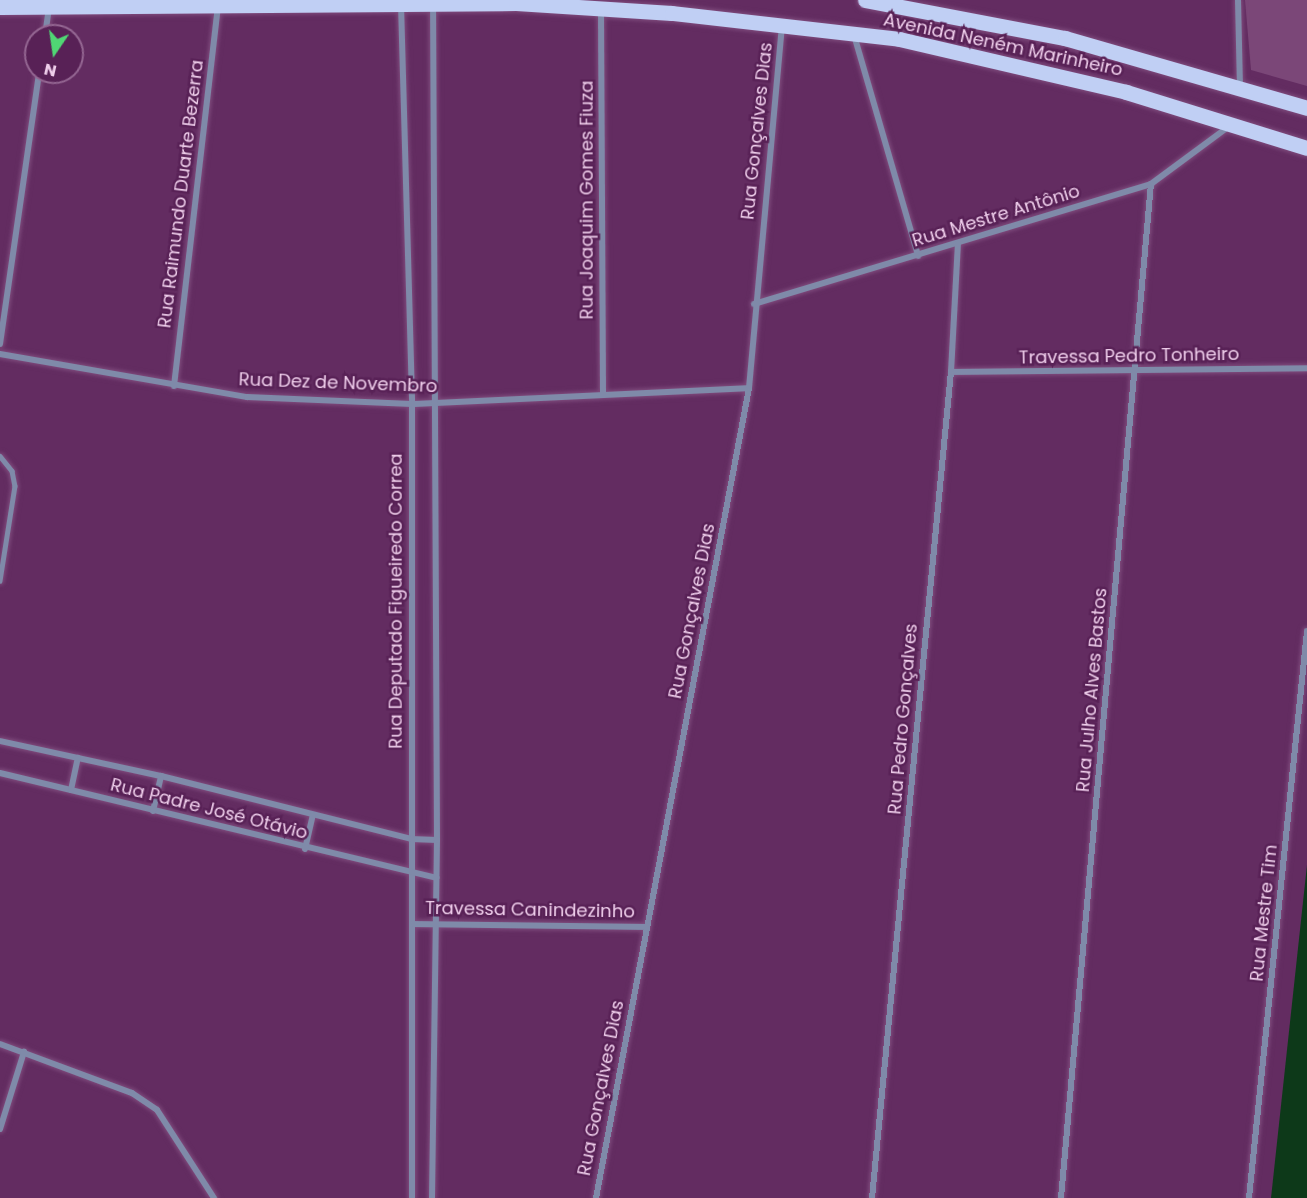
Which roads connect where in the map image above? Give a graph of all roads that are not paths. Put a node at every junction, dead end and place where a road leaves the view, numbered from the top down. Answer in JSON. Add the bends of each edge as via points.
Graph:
{"nodes":[{"id":1,"x":865,"y":0,"type":"edge"},
{"id":2,"x":1238,"y":0,"type":"edge"},
{"id":3,"x":219,"y":4,"type":"junction"},
{"id":4,"x":401,"y":4,"type":"junction"},
{"id":5,"x":433,"y":6,"type":"junction"},
{"id":6,"x":0,"y":7,"type":"edge"},
{"id":7,"x":49,"y":7,"type":"junction"},
{"id":8,"x":601,"y":7,"type":"junction"},
{"id":9,"x":47,"y":24,"type":"edge"},
{"id":10,"x":782,"y":25,"type":"junction"},
{"id":11,"x":854,"y":35,"type":"junction"},
{"id":12,"x":37,"y":84,"type":"edge"},
{"id":13,"x":1240,"y":87,"type":"junction"},
{"id":14,"x":1307,"y":108,"type":"edge"},
{"id":15,"x":1231,"y":125,"type":"junction"},
{"id":16,"x":1307,"y":148,"type":"edge"},
{"id":17,"x":1151,"y":184,"type":"junction"},
{"id":18,"x":958,"y":243,"type":"junction"},
{"id":19,"x":918,"y":256,"type":"junction"},
{"id":20,"x":754,"y":304,"type":"junction"},
{"id":21,"x":0,"y":344,"type":"edge"},
{"id":22,"x":0,"y":354,"type":"edge"},
{"id":23,"x":1307,"y":368,"type":"edge"},
{"id":24,"x":1136,"y":371,"type":"junction"},
{"id":25,"x":951,"y":372,"type":"junction"},
{"id":26,"x":174,"y":386,"type":"junction"},
{"id":27,"x":749,"y":388,"type":"junction"},
{"id":28,"x":603,"y":393,"type":"junction"},
{"id":29,"x":433,"y":403,"type":"junction"},
{"id":30,"x":412,"y":404,"type":"junction"},
{"id":31,"x":0,"y":456,"type":"edge"},
{"id":32,"x":0,"y":581,"type":"edge"},
{"id":33,"x":1307,"y":631,"type":"edge"},
{"id":34,"x":0,"y":741,"type":"edge"},
{"id":35,"x":78,"y":758,"type":"junction"},
{"id":36,"x":0,"y":773,"type":"edge"},
{"id":37,"x":161,"y":776,"type":"junction"},
{"id":38,"x":71,"y":790,"type":"junction"},
{"id":39,"x":153,"y":811,"type":"junction"},
{"id":40,"x":313,"y":815,"type":"junction"},
{"id":41,"x":411,"y":839,"type":"junction"},
{"id":42,"x":437,"y":840,"type":"junction"},
{"id":43,"x":305,"y":849,"type":"junction"},
{"id":44,"x":410,"y":875,"type":"junction"},
{"id":45,"x":436,"y":878,"type":"junction"},
{"id":46,"x":436,"y":923,"type":"junction"},
{"id":47,"x":413,"y":924,"type":"junction"},
{"id":48,"x":647,"y":927,"type":"junction"},
{"id":49,"x":0,"y":1044,"type":"edge"},
{"id":50,"x":24,"y":1052,"type":"junction"},
{"id":51,"x":0,"y":1129,"type":"edge"},
{"id":52,"x":214,"y":1198,"type":"edge"},
{"id":53,"x":412,"y":1198,"type":"edge"},
{"id":54,"x":432,"y":1198,"type":"edge"},
{"id":55,"x":596,"y":1198,"type":"edge"},
{"id":56,"x":872,"y":1198,"type":"edge"},
{"id":57,"x":1061,"y":1198,"type":"edge"},
{"id":58,"x":1249,"y":1198,"type":"edge"}],
"edges":[{"from":1,"to":13,"type":"main road","via":[[1065,38]]},
{"from":2,"to":13,"type":"street"},
{"from":3,"to":4,"type":"main road","name":"Avenida Neném Marinheiro"},
{"from":3,"to":7,"type":"main road","name":"Avenida Neném Marinheiro"},
{"from":3,"to":26,"type":"street","name":"Rua Raimundo Duarte Bezerra"},
{"from":4,"to":5,"type":"main road","name":"Avenida Neném Marinheiro"},
{"from":4,"to":30,"type":"street","name":"Rua Deputado Figueiredo Correa"},
{"from":5,"to":8,"type":"main road","name":"Avenida Neném Marinheiro","via":[[516,3]]},
{"from":5,"to":29,"type":"street"},
{"from":6,"to":7,"type":"main road","name":"Avenida Neném Marinheiro"},
{"from":7,"to":9,"type":"street"},
{"from":8,"to":10,"type":"main road","name":"Avenida Neném Marinheiro"},
{"from":8,"to":28,"type":"street","name":"Rua Joaquim Gomes Fiuza"},
{"from":10,"to":11,"type":"main road","name":"Avenida Neném Marinheiro"},
{"from":10,"to":20,"type":"street","name":"Rua Gonçalves Dias"},
{"from":11,"to":15,"type":"main road","name":"Avenida Neném Marinheiro","via":[[899,39],[1025,67],[1182,108]]},
{"from":11,"to":19,"type":"street"},
{"from":12,"to":21,"type":"street"},
{"from":13,"to":14,"type":"main road"},
{"from":15,"to":16,"type":"main road","name":"Avenida Neném Marinheiro"},
{"from":15,"to":17,"type":"street","name":"Rua Mestre Antônio"},
{"from":17,"to":18,"type":"street","name":"Rua Mestre Antônio"},
{"from":17,"to":24,"type":"street","name":"Rua Julho Alves Bastos"},
{"from":18,"to":19,"type":"street","name":"Rua Mestre Antônio"},
{"from":18,"to":25,"type":"street","name":"Rua Pedro Gonçalves"},
{"from":19,"to":20,"type":"street","name":"Rua Mestre Antônio"},
{"from":20,"to":27,"type":"street","name":"Rua Gonçalves Dias"},
{"from":22,"to":26,"type":"street","name":"Rua Dez de Novembro"},
{"from":23,"to":24,"type":"street","name":"Travessa Pedro Tonheiro"},
{"from":24,"to":25,"type":"street","name":"Travessa Pedro Tonheiro"},
{"from":24,"to":57,"type":"street","name":"Rua Julho Alves Bastos"},
{"from":25,"to":56,"type":"street","name":"Rua Pedro Gonçalves"},
{"from":26,"to":30,"type":"street","name":"Rua Dez de Novembro","via":[[247,397]]},
{"from":27,"to":28,"type":"street","name":"Rua Dez de Novembro"},
{"from":27,"to":48,"type":"street","name":"Rua Gonçalves Dias"},
{"from":28,"to":29,"type":"street","name":"Rua Dez de Novembro"},
{"from":29,"to":30,"type":"street","name":"Rua Dez de Novembro"},
{"from":29,"to":42,"type":"street"},
{"from":30,"to":41,"type":"street","name":"Rua Deputado Figueiredo Correa"},
{"from":31,"to":32,"type":"lane","via":[[12,471],[15,486]]},
{"from":33,"to":58,"type":"street","name":"Rua Mestre Tim"},
{"from":34,"to":35,"type":"street","name":"Rua Padre José Otávio"},
{"from":35,"to":37,"type":"street","name":"Rua Padre José Otávio"},
{"from":35,"to":38,"type":"street"},
{"from":36,"to":38,"type":"street","name":"Rua Padre José Otávio"},
{"from":37,"to":39,"type":"street"},
{"from":37,"to":40,"type":"street","name":"Rua Padre José Otávio"},
{"from":38,"to":39,"type":"street","name":"Rua Padre José Otávio"},
{"from":39,"to":43,"type":"street","name":"Rua Padre José Otávio"},
{"from":40,"to":41,"type":"street","name":"Rua Padre José Otávio"},
{"from":40,"to":43,"type":"street"},
{"from":41,"to":42,"type":"street","name":"Rua Padre José Otávio"},
{"from":41,"to":44,"type":"street","name":"Rua Deputado Figueiredo Correa"},
{"from":42,"to":45,"type":"street"},
{"from":43,"to":44,"type":"street","name":"Rua Padre José Otávio"},
{"from":44,"to":45,"type":"street","name":"Rua Padre José Otávio"},
{"from":44,"to":47,"type":"street","name":"Rua Deputado Figueiredo Correa"},
{"from":45,"to":46,"type":"street"},
{"from":46,"to":47,"type":"street","name":"Travessa Canindezinho"},
{"from":46,"to":48,"type":"street","name":"Travessa Canindezinho"},
{"from":46,"to":54,"type":"street"},
{"from":47,"to":53,"type":"street","name":"Rua Deputado Figueiredo Correa"},
{"from":48,"to":55,"type":"street","name":"Rua Gonçalves Dias"},
{"from":49,"to":50,"type":"street"},
{"from":50,"to":51,"type":"street"},
{"from":50,"to":52,"type":"street","via":[[132,1094],[157,1110]]}]}
